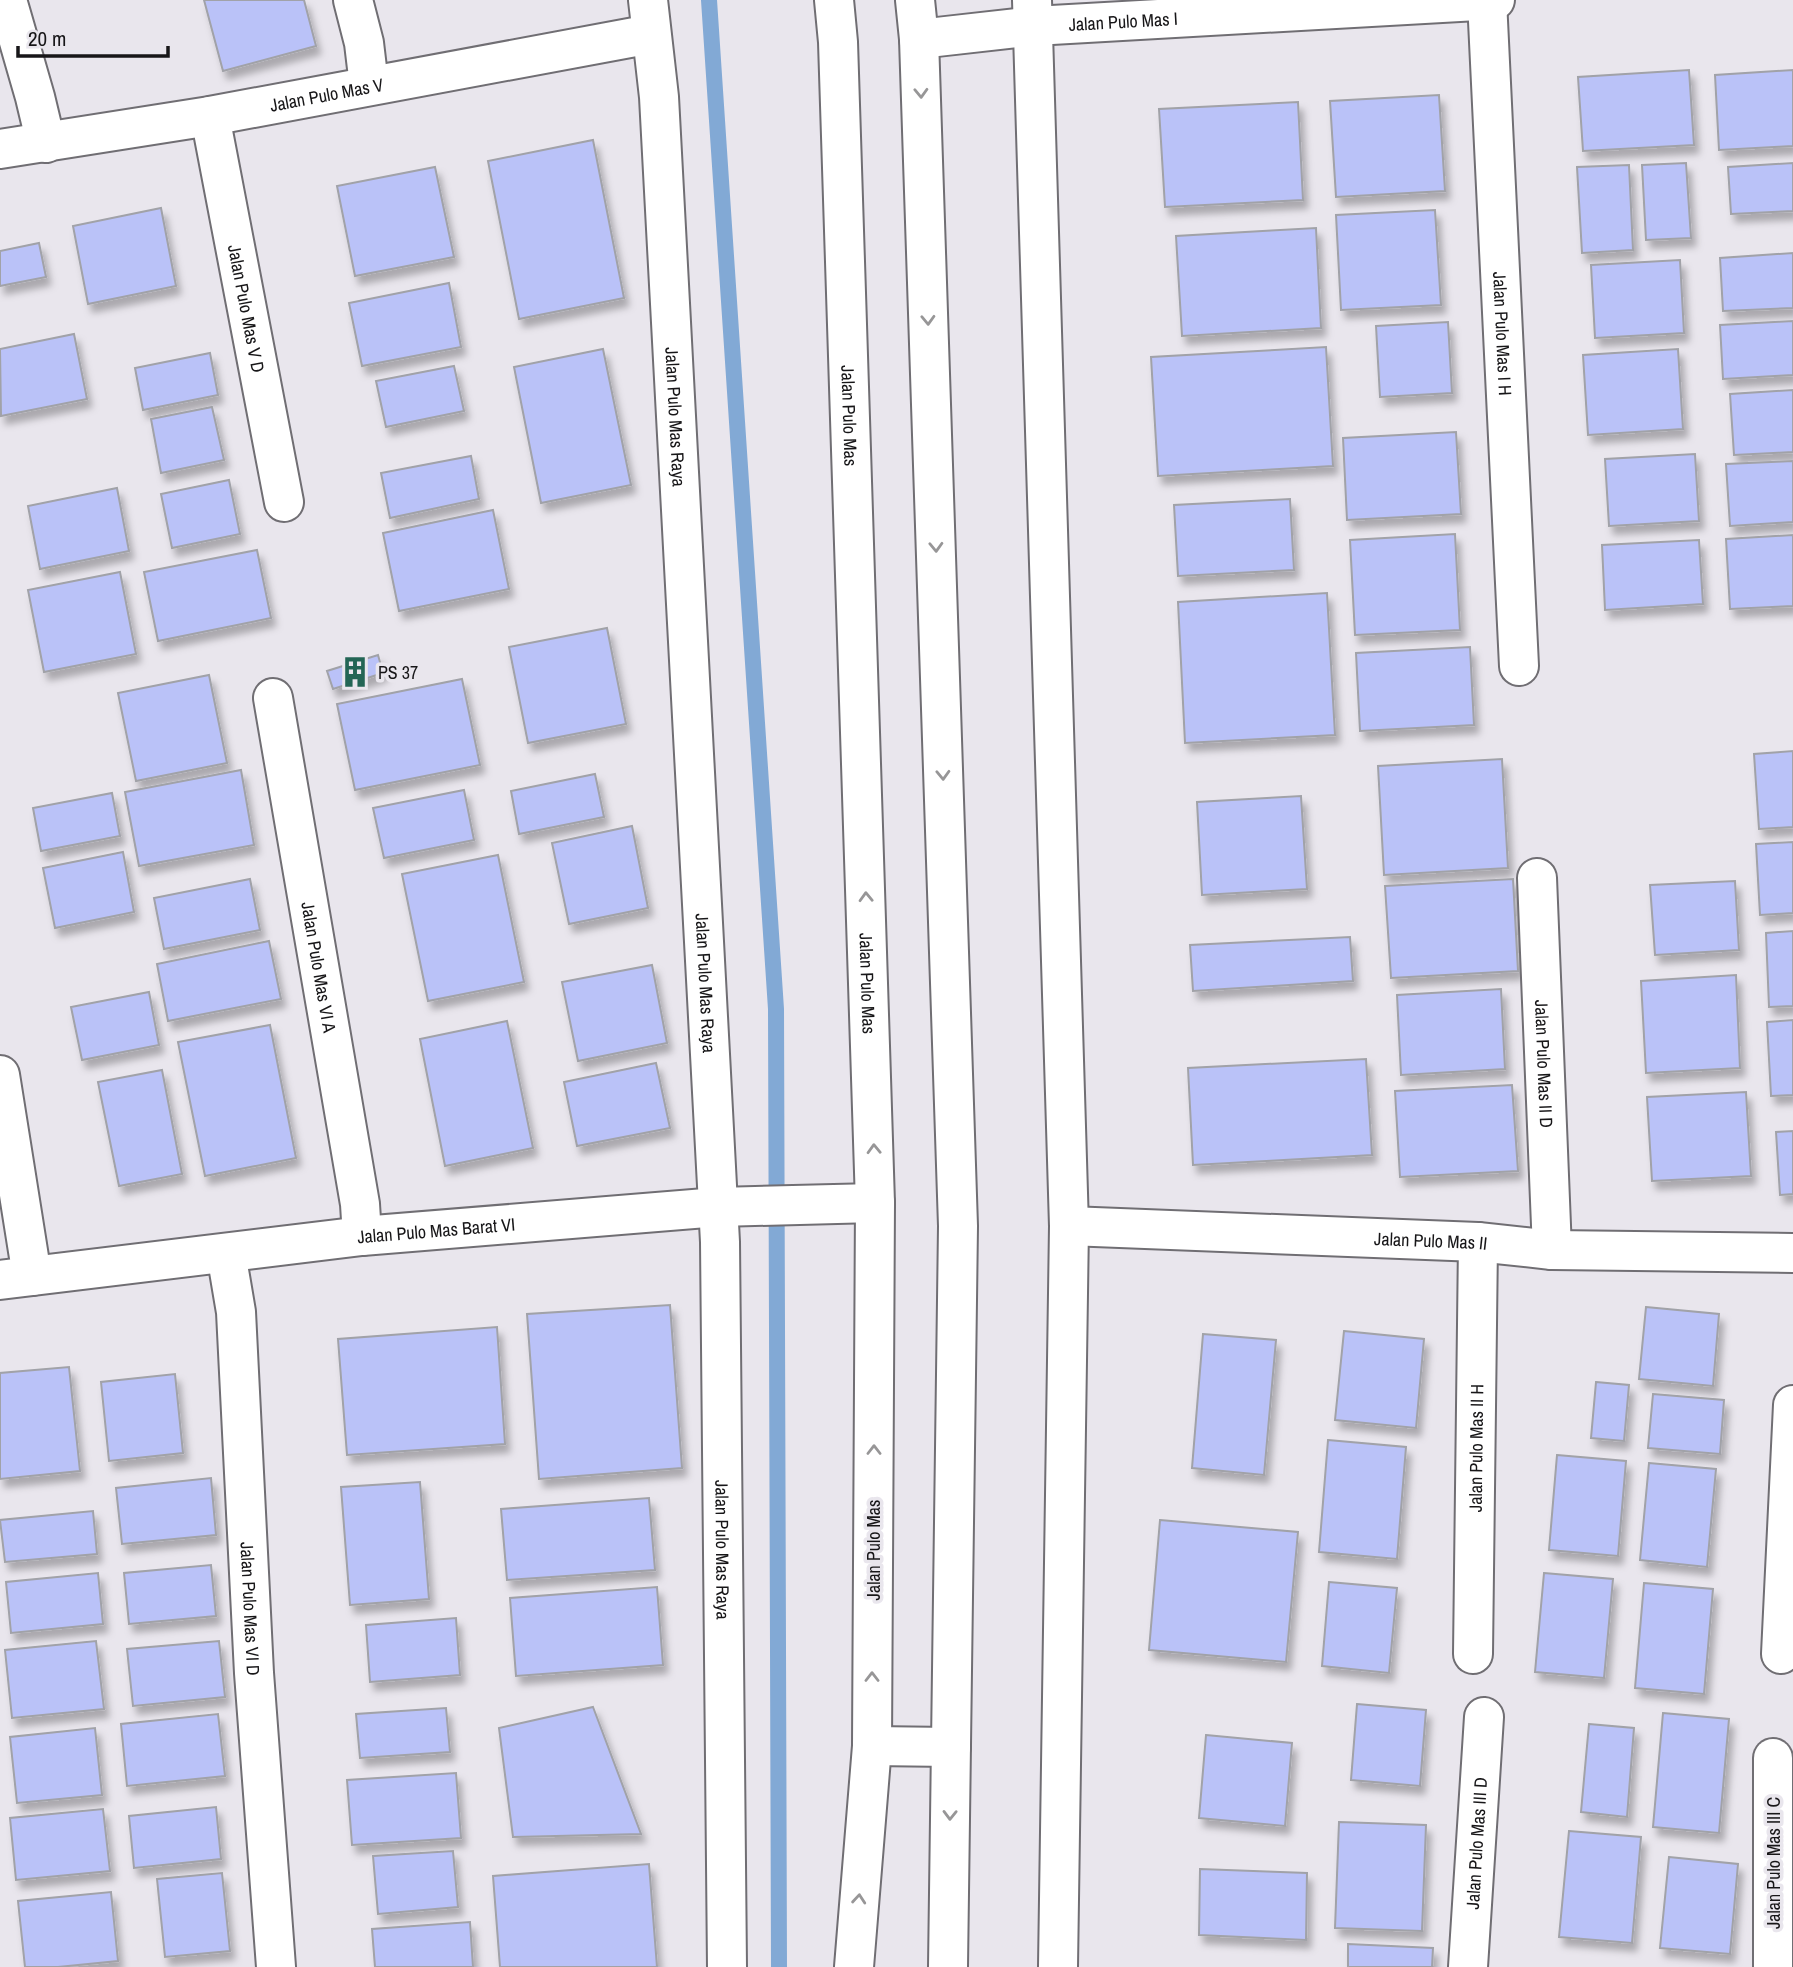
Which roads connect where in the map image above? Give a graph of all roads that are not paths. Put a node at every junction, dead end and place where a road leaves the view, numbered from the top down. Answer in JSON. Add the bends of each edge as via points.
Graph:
{"nodes":[{"id":1,"x":7,"y":0,"type":"edge"},
{"id":2,"x":353,"y":0,"type":"edge"},
{"id":3,"x":834,"y":0,"type":"edge"},
{"id":4,"x":915,"y":0,"type":"edge"},
{"id":5,"x":1487,"y":0,"type":"edge"},
{"id":6,"x":1495,"y":0,"type":"edge"},
{"id":7,"x":649,"y":17,"type":"edge"},
{"id":8,"x":1028,"y":18,"type":"edge"},
{"id":9,"x":927,"y":38,"type":"junction"},
{"id":10,"x":369,"y":85,"type":"junction"},
{"id":11,"x":210,"y":116,"type":"junction"},
{"id":12,"x":46,"y":142,"type":"junction"},
{"id":13,"x":0,"y":149,"type":"edge"},
{"id":14,"x":284,"y":502,"type":"dead end"},
{"id":15,"x":1519,"y":666,"type":"dead end"},
{"id":16,"x":273,"y":698,"type":"dead end"},
{"id":17,"x":1537,"y":878,"type":"dead end"},
{"id":18,"x":0,"y":1075,"type":"edge"},
{"id":19,"x":860,"y":1204,"type":"junction"},
{"id":20,"x":735,"y":1207,"type":"junction"},
{"id":21,"x":1069,"y":1226,"type":"junction"},
{"id":22,"x":362,"y":1236,"type":"junction"},
{"id":23,"x":1478,"y":1242,"type":"junction"},
{"id":24,"x":1552,"y":1250,"type":"junction"},
{"id":25,"x":226,"y":1253,"type":"junction"},
{"id":26,"x":1793,"y":1253,"type":"edge"},
{"id":27,"x":16,"y":1278,"type":"edge"},
{"id":28,"x":1793,"y":1405,"type":"edge"},
{"id":29,"x":1473,"y":1654,"type":"dead end"},
{"id":30,"x":1780,"y":1654,"type":"dead end"},
{"id":31,"x":1485,"y":1717,"type":"dead end"},
{"id":32,"x":872,"y":1746,"type":"junction"},
{"id":33,"x":951,"y":1747,"type":"junction"},
{"id":34,"x":1773,"y":1758,"type":"dead end"},
{"id":35,"x":276,"y":1967,"type":"edge"},
{"id":36,"x":727,"y":1967,"type":"edge"},
{"id":37,"x":854,"y":1967,"type":"edge"},
{"id":38,"x":948,"y":1967,"type":"edge"},
{"id":39,"x":1058,"y":1967,"type":"edge"},
{"id":40,"x":1468,"y":1967,"type":"edge"},
{"id":41,"x":1773,"y":1967,"type":"edge"}],
"edges":[{"from":1,"to":12,"type":"street"},
{"from":2,"to":10,"type":"street"},
{"from":19,"to":3,"type":"street","name":"Jalan Pulo Mas","one_way":true},
{"from":4,"to":9,"type":"street"},
{"from":5,"to":6,"type":"street","name":"Jalan Pulo Mas I"},
{"from":5,"to":8,"type":"street","name":"Jalan Pulo Mas I"},
{"from":5,"to":15,"type":"street","name":"Jalan Pulo Mas I H"},
{"from":7,"to":10,"type":"street","name":"Jalan Pulo Mas V"},
{"from":7,"to":20,"type":"street","name":"Jalan Pulo Mas Raya","via":[[659,97]]},
{"from":8,"to":9,"type":"street","name":"Jalan Pulo Mas I"},
{"from":8,"to":21,"type":"street"},
{"from":9,"to":33,"type":"street","one_way":true,"via":[[958,1226]]},
{"from":10,"to":11,"type":"street","name":"Jalan Pulo Mas V"},
{"from":11,"to":12,"type":"street","name":"Jalan Pulo Mas V"},
{"from":11,"to":14,"type":"street","name":"Jalan Pulo Mas V D"},
{"from":12,"to":13,"type":"street","name":"Jalan Pulo Mas V"},
{"from":16,"to":22,"type":"street","name":"Jalan Pulo Mas VI A"},
{"from":17,"to":24,"type":"street","name":"Jalan Pulo Mas II D"},
{"from":18,"to":27,"type":"street"},
{"from":19,"to":20,"type":"street","name":"Jalan Pulo Mas Barat VI"},
{"from":32,"to":19,"type":"street","name":"Jalan Pulo Mas","one_way":true},
{"from":20,"to":22,"type":"street","name":"Jalan Pulo Mas Barat VI"},
{"from":20,"to":36,"type":"street","name":"Jalan Pulo Mas Raya","via":[[720,1242]]},
{"from":21,"to":23,"type":"street","name":"Jalan Pulo Mas II"},
{"from":21,"to":39,"type":"street"},
{"from":22,"to":25,"type":"street","name":"Jalan Pulo Mas Barat VI"},
{"from":23,"to":24,"type":"street","name":"Jalan Pulo Mas II"},
{"from":23,"to":29,"type":"street","name":"Jalan Pulo Mas II H"},
{"from":24,"to":26,"type":"street","name":"Jalan Pulo Mas II"},
{"from":25,"to":27,"type":"street","name":"Jalan Pulo Mas Barat VI"},
{"from":25,"to":35,"type":"street","name":"Jalan Pulo Mas VI D","via":[[236,1312],[254,1673]]},
{"from":28,"to":30,"type":"street"},
{"from":31,"to":40,"type":"street","name":"Jalan Pulo Mas III D"},
{"from":32,"to":33,"type":"street"},
{"from":37,"to":32,"type":"street","name":"Jalan Pulo Mas","one_way":true},
{"from":33,"to":38,"type":"street","one_way":true},
{"from":34,"to":41,"type":"street","name":"Jalan Pulo Mas III C"}]}
